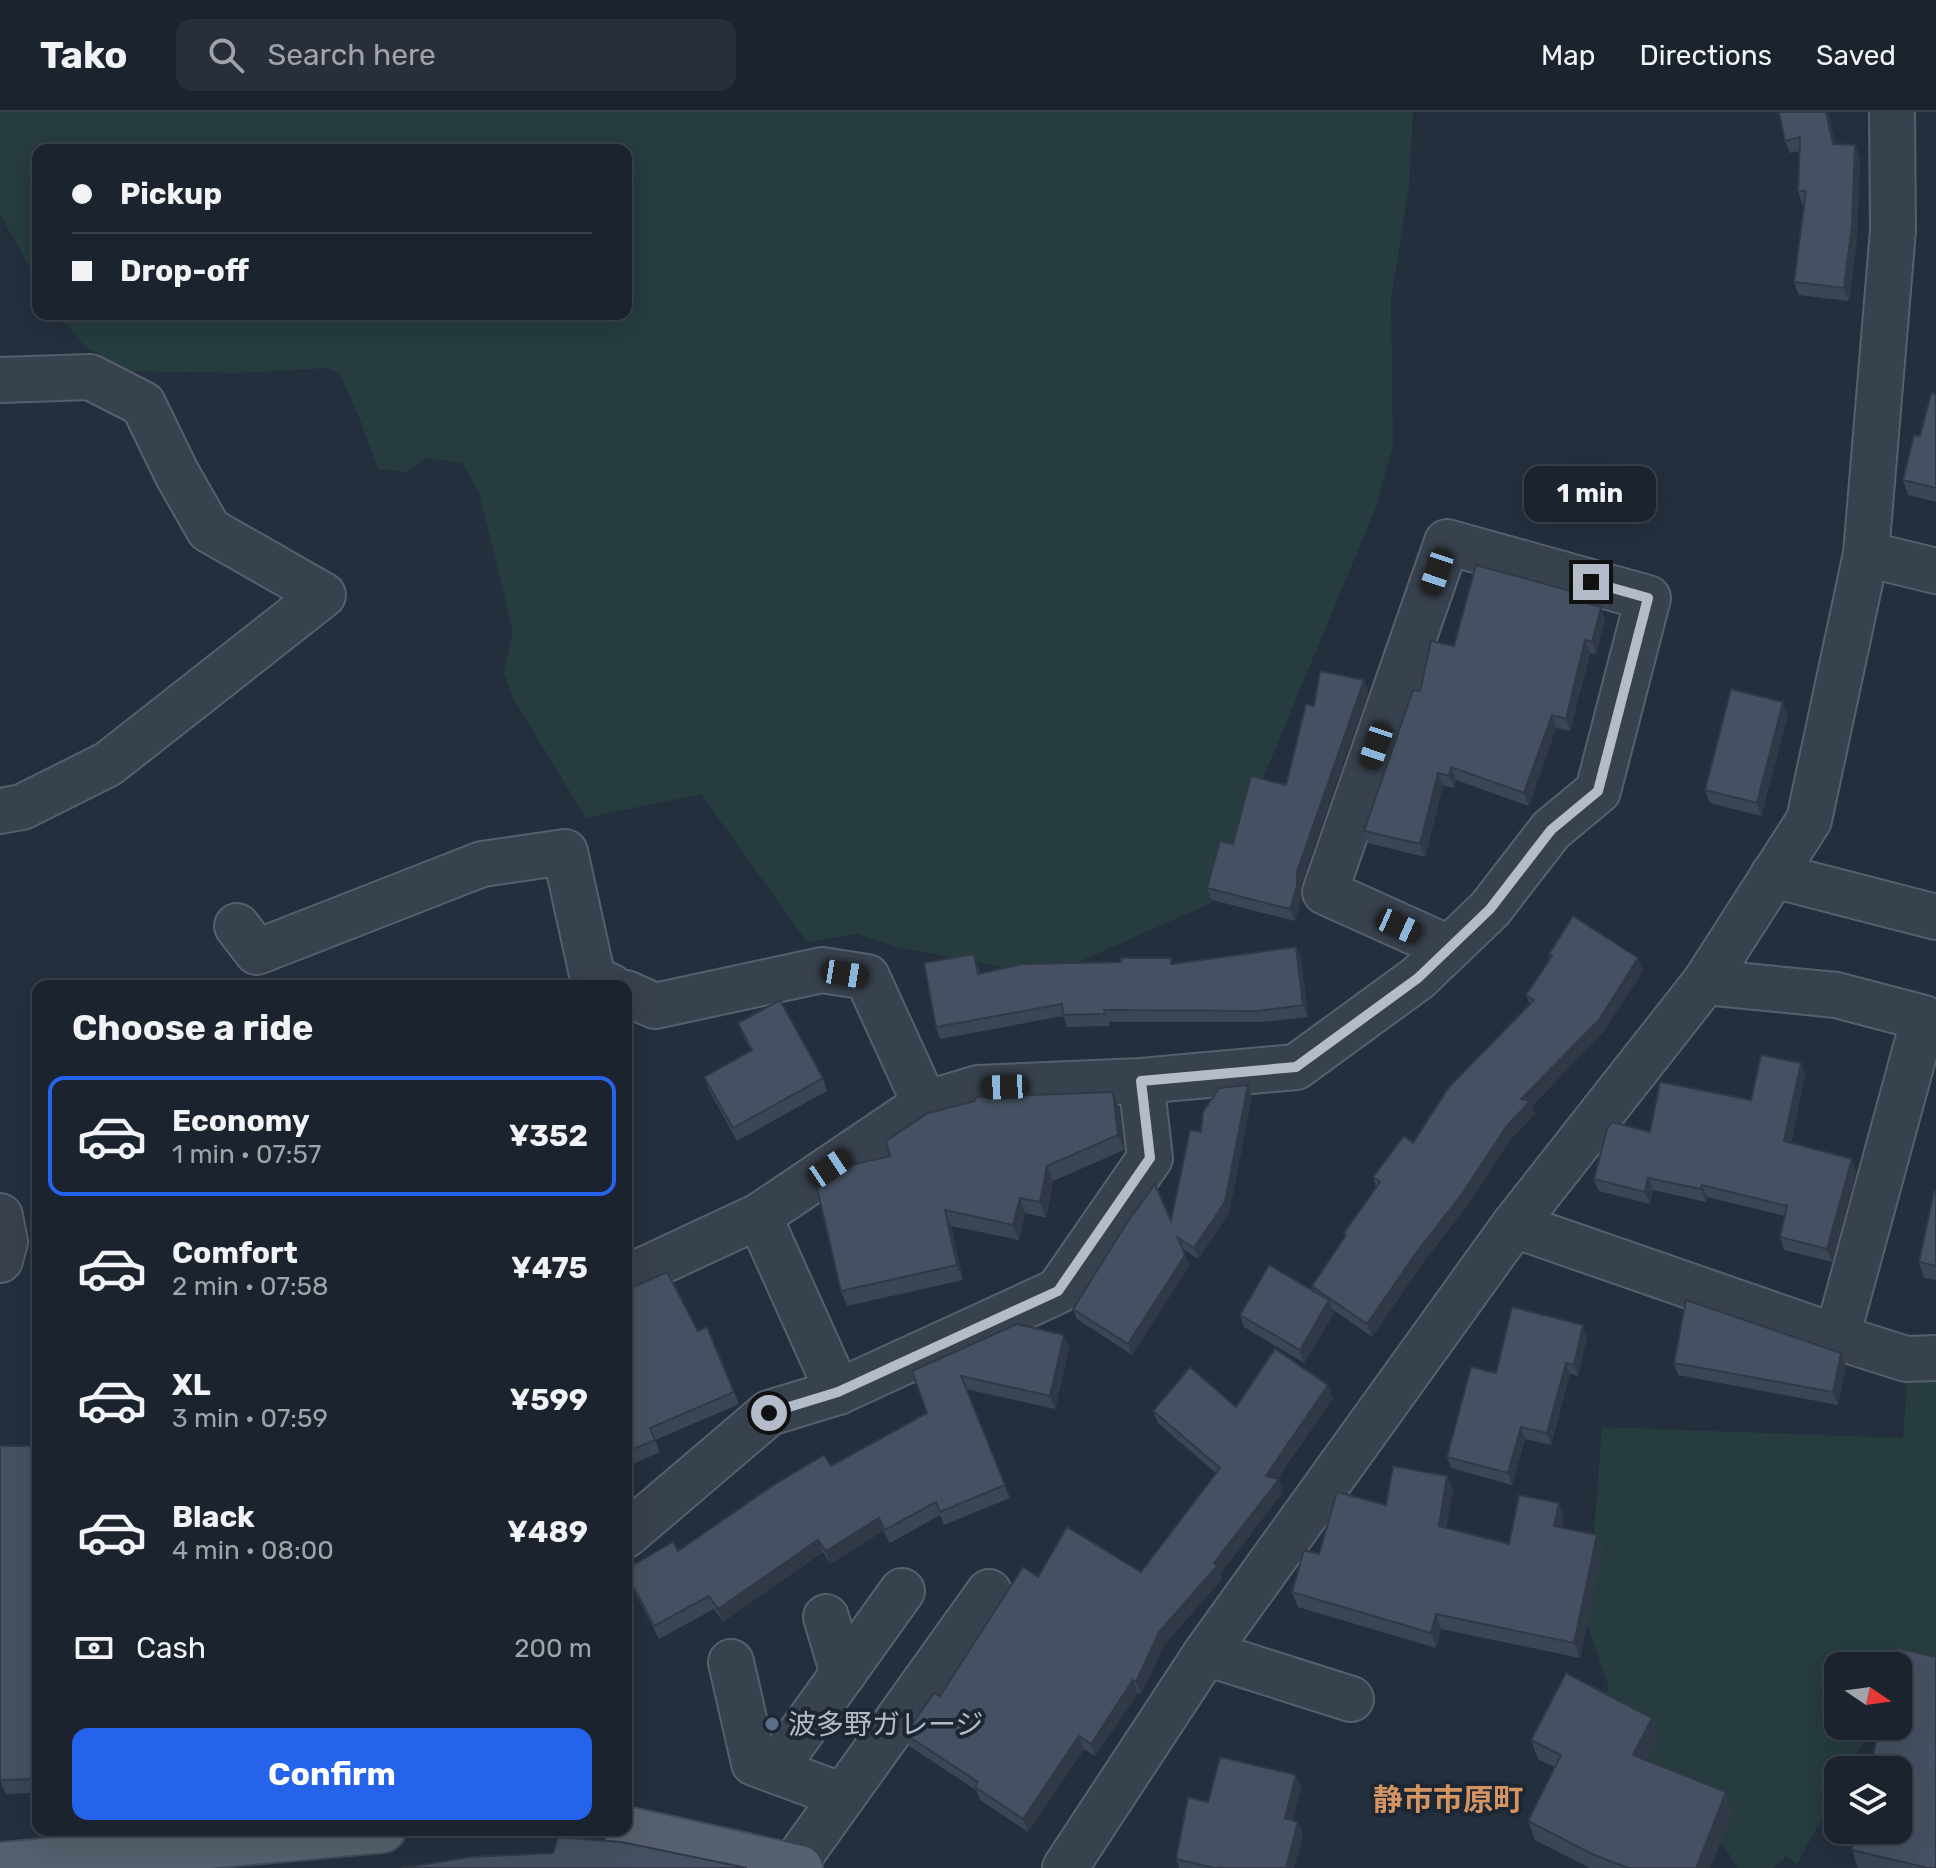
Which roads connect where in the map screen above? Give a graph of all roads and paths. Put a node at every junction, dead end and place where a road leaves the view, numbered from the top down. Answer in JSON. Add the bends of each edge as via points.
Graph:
{"nodes":[{"id":1,"x":1892,"y":112,"type":"edge"},
{"id":2,"x":0,"y":380,"type":"edge"},
{"id":3,"x":1866,"y":554,"type":"junction"},
{"id":4,"x":1936,"y":571,"type":"edge"},
{"id":5,"x":0,"y":811,"type":"edge"},
{"id":6,"x":1773,"y":875,"type":"junction"},
{"id":7,"x":1936,"y":917,"type":"edge"},
{"id":8,"x":237,"y":926,"type":"dead end"},
{"id":9,"x":1449,"y":948,"type":"junction"},
{"id":10,"x":595,"y":980,"type":"edge"},
{"id":11,"x":1705,"y":982,"type":"junction"},
{"id":12,"x":632,"y":996,"type":"edge"},
{"id":13,"x":1930,"y":1019,"type":"edge"},
{"id":14,"x":1141,"y":1081,"type":"junction"},
{"id":15,"x":925,"y":1104,"type":"junction"},
{"id":16,"x":0,"y":1216,"type":"edge"},
{"id":17,"x":759,"y":1216,"type":"junction"},
{"id":18,"x":1514,"y":1225,"type":"junction"},
{"id":19,"x":0,"y":1260,"type":"edge"},
{"id":20,"x":632,"y":1275,"type":"edge"},
{"id":21,"x":1837,"y":1337,"type":"junction"},
{"id":22,"x":1936,"y":1358,"type":"edge"},
{"id":23,"x":838,"y":1392,"type":"junction"},
{"id":24,"x":632,"y":1530,"type":"edge"},
{"id":25,"x":902,"y":1591,"type":"dead end"},
{"id":26,"x":989,"y":1592,"type":"dead end"},
{"id":27,"x":826,"y":1617,"type":"dead end"},
{"id":28,"x":1206,"y":1653,"type":"junction"},
{"id":29,"x":731,"y":1662,"type":"dead end"},
{"id":30,"x":843,"y":1674,"type":"junction"},
{"id":31,"x":1351,"y":1699,"type":"dead end"},
{"id":32,"x":774,"y":1770,"type":"junction"},
{"id":33,"x":843,"y":1796,"type":"junction"},
{"id":34,"x":632,"y":1830,"type":"edge"},
{"id":35,"x":263,"y":1836,"type":"edge"},
{"id":36,"x":0,"y":1865,"type":"edge"},
{"id":37,"x":796,"y":1867,"type":"edge"},
{"id":38,"x":1065,"y":1868,"type":"edge"}],
"edges":[{"from":1,"to":3,"type":"street","via":[[1893,230]]},
{"from":2,"to":5,"type":"street","via":[[90,377],[143,404],[209,530],[323,595],[108,764],[22,807]]},
{"from":3,"to":4,"type":"street"},
{"from":3,"to":6,"type":"street","via":[[1809,820]]},
{"from":6,"to":7,"type":"street"},
{"from":6,"to":11,"type":"street"},
{"from":8,"to":10,"type":"street","via":[[257,952],[482,864],[565,852]]},
{"from":9,"to":9,"type":"street","via":[[1490,909],[1551,830],[1598,791],[1648,598],[1447,542],[1325,892]]},
{"from":9,"to":14,"type":"street","via":[[1418,978],[1296,1067]]},
{"from":11,"to":13,"type":"street","via":[[1836,995]]},
{"from":11,"to":18,"type":"street"},
{"from":12,"to":15,"type":"street","via":[[655,1006],[822,970],[867,977]]},
{"from":13,"to":21,"type":"street"},
{"from":14,"to":15,"type":"street","via":[[978,1088]]},
{"from":14,"to":23,"type":"street","via":[[1150,1158],[1058,1291]]},
{"from":15,"to":17,"type":"street"},
{"from":16,"to":19,"type":"street","via":[[5,1242]]},
{"from":17,"to":20,"type":"street"},
{"from":17,"to":23,"type":"street"},
{"from":18,"to":21,"type":"street"},
{"from":18,"to":28,"type":"street"},
{"from":21,"to":22,"type":"street","via":[[1906,1359]]},
{"from":23,"to":24,"type":"street","via":[[769,1413]]},
{"from":25,"to":30,"type":"street"},
{"from":26,"to":33,"type":"street"},
{"from":27,"to":30,"type":"street"},
{"from":28,"to":31,"type":"street"},
{"from":28,"to":38,"type":"street"},
{"from":29,"to":32,"type":"street","via":[[754,1763]]},
{"from":30,"to":32,"type":"street"},
{"from":32,"to":33,"type":"street"},
{"from":33,"to":37,"type":"street"},
{"from":34,"to":37,"type":"main road"},
{"from":35,"to":36,"type":"main road"}]}
